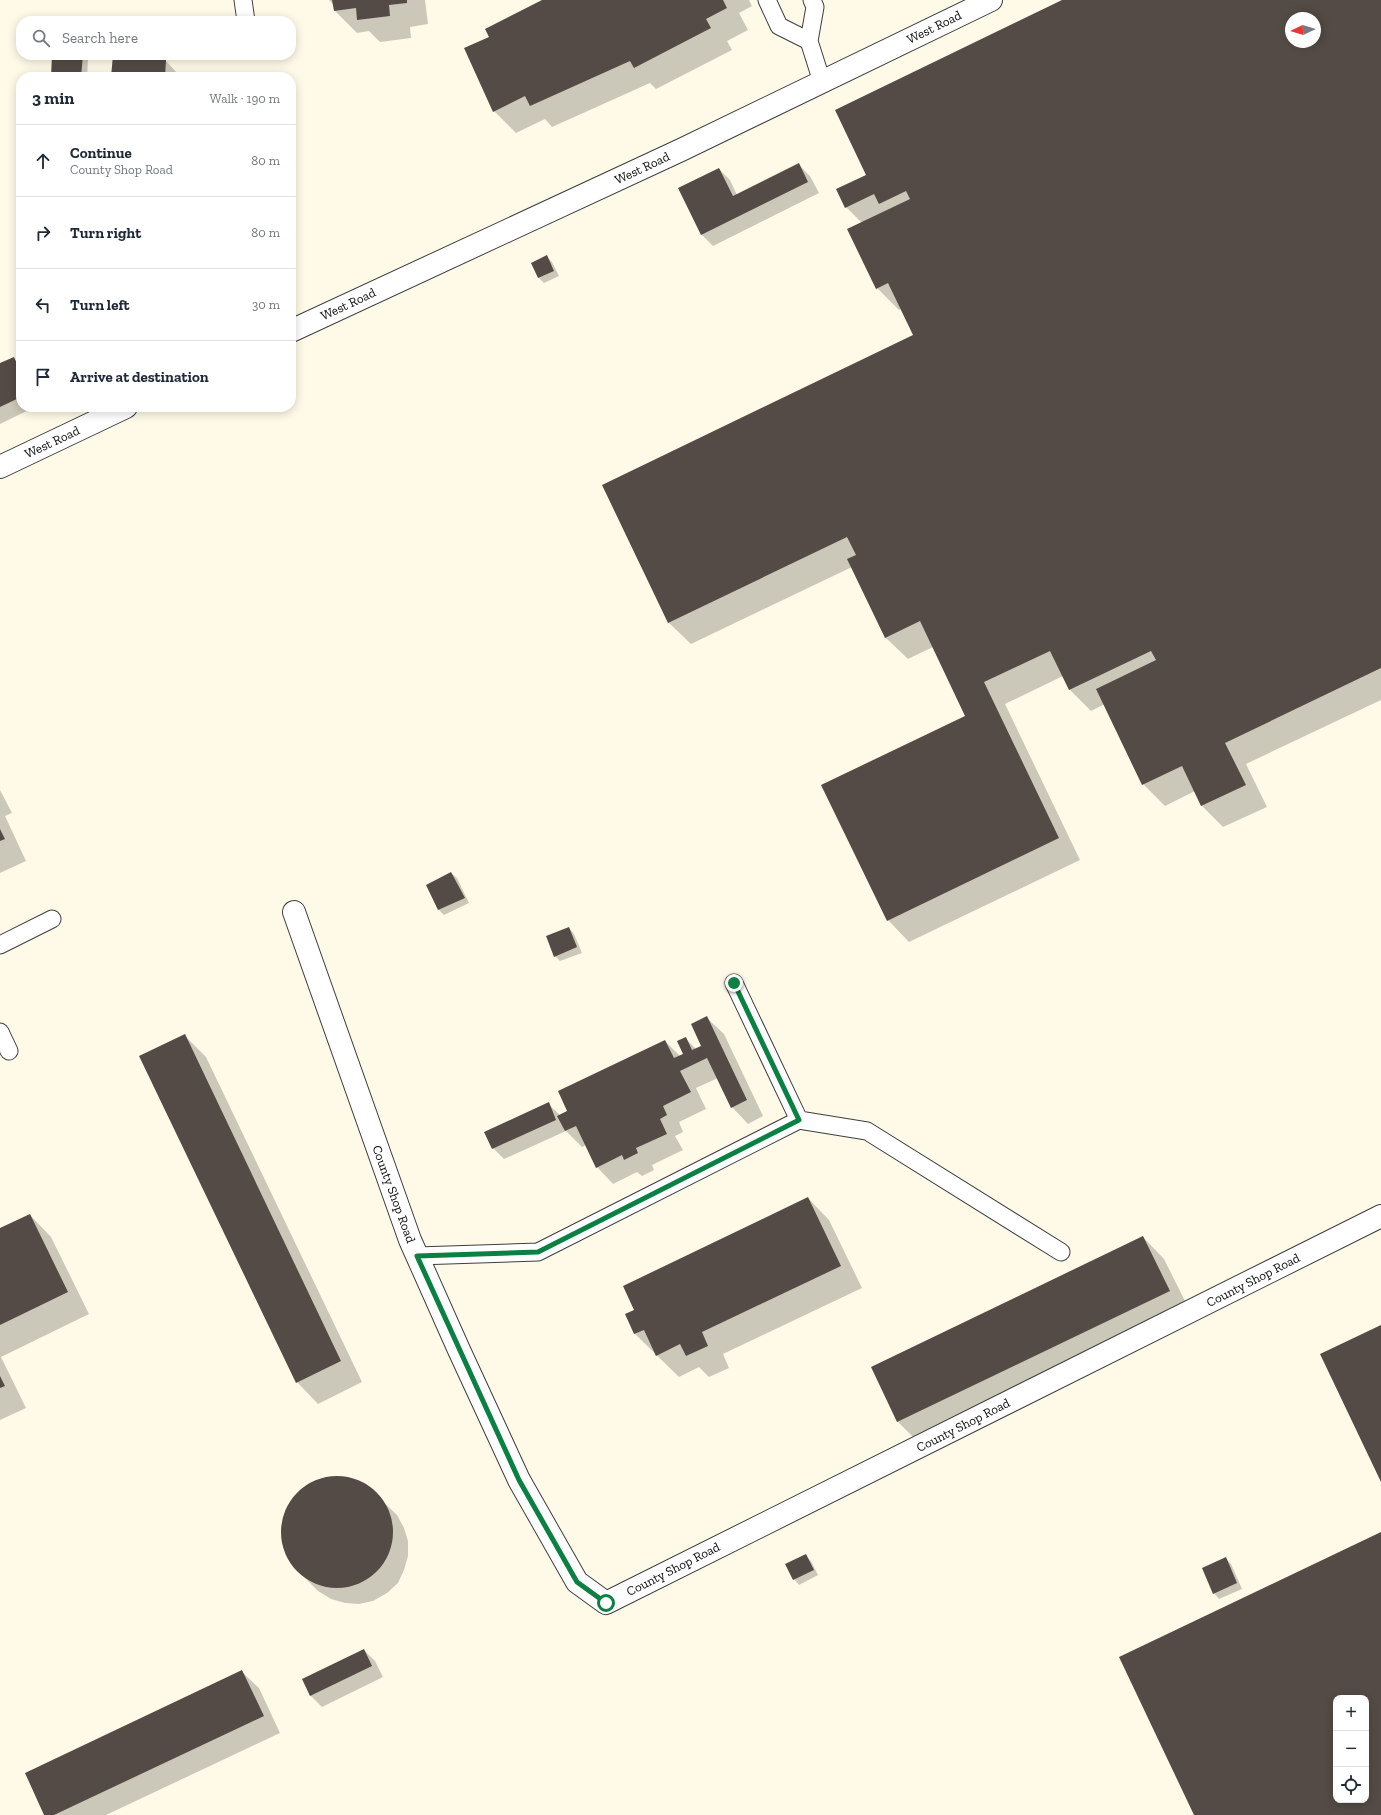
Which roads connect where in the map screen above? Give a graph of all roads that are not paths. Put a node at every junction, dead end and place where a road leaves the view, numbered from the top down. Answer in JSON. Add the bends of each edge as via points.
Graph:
{"nodes":[{"id":1,"x":243,"y":0,"type":"edge"},
{"id":2,"x":767,"y":0,"type":"edge"},
{"id":3,"x":812,"y":0,"type":"edge"},
{"id":4,"x":991,"y":0,"type":"edge"},
{"id":5,"x":245,"y":16,"type":"edge"},
{"id":6,"x":809,"y":41,"type":"junction"},
{"id":7,"x":822,"y":82,"type":"junction"},
{"id":8,"x":296,"y":328,"type":"edge"},
{"id":9,"x":116,"y":412,"type":"edge"},
{"id":10,"x":0,"y":467,"type":"edge"},
{"id":11,"x":294,"y":912,"type":"dead end"},
{"id":12,"x":52,"y":919,"type":"dead end"},
{"id":13,"x":0,"y":945,"type":"edge"},
{"id":14,"x":734,"y":983,"type":"dead end"},
{"id":15,"x":0,"y":1032,"type":"edge"},
{"id":16,"x":9,"y":1051,"type":"dead end"},
{"id":17,"x":799,"y":1120,"type":"junction"},
{"id":18,"x":1381,"y":1216,"type":"edge"},
{"id":19,"x":1062,"y":1252,"type":"dead end"},
{"id":20,"x":417,"y":1256,"type":"junction"}],
"edges":[{"from":1,"to":5,"type":"lane"},
{"from":2,"to":6,"type":"lane","via":[[779,26]]},
{"from":3,"to":6,"type":"lane","via":[[815,7]]},
{"from":4,"to":7,"type":"street","name":"West Road"},
{"from":6,"to":7,"type":"lane"},
{"from":7,"to":8,"type":"street","name":"West Road"},
{"from":9,"to":10,"type":"street","name":"West Road"},
{"from":11,"to":20,"type":"street","name":"County Shop Road"},
{"from":12,"to":13,"type":"lane"},
{"from":14,"to":17,"type":"lane"},
{"from":15,"to":16,"type":"lane"},
{"from":17,"to":19,"type":"lane","via":[[867,1131]]},
{"from":17,"to":20,"type":"lane","via":[[538,1252]]},
{"from":18,"to":20,"type":"street","name":"County Shop Road","via":[[606,1603],[577,1582],[519,1480]]}]}
